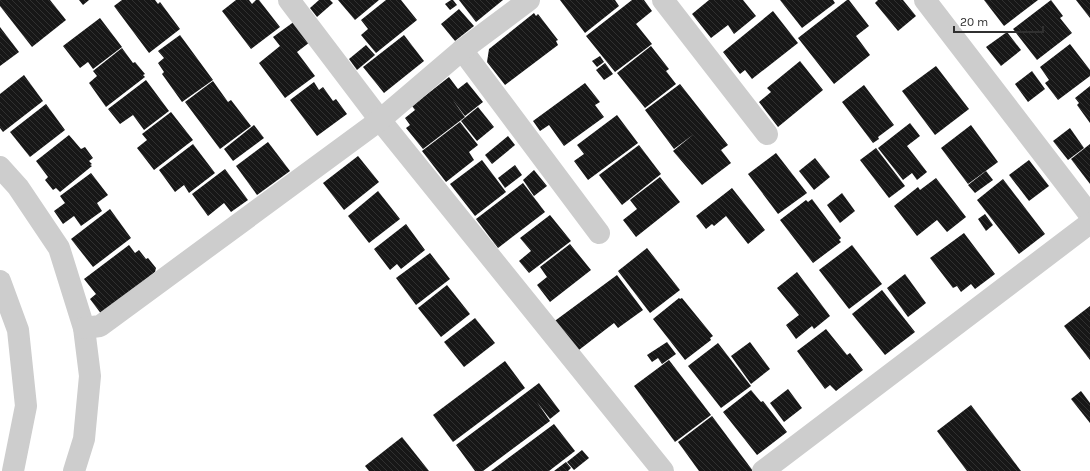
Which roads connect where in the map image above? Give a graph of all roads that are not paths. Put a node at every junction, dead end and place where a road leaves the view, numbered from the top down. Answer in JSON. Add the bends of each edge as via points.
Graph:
{"nodes":[{"id":1,"x":289,"y":0,"type":"edge"},
{"id":2,"x":529,"y":0,"type":"edge"},
{"id":3,"x":663,"y":0,"type":"edge"},
{"id":4,"x":925,"y":0,"type":"edge"},
{"id":5,"x":462,"y":50,"type":"junction"},
{"id":6,"x":380,"y":120,"type":"junction"},
{"id":7,"x":767,"y":134,"type":"dead end"},
{"id":8,"x":0,"y":167,"type":"edge"},
{"id":9,"x":1090,"y":215,"type":"edge"},
{"id":10,"x":1090,"y":223,"type":"edge"},
{"id":11,"x":598,"y":233,"type":"dead end"},
{"id":12,"x":0,"y":282,"type":"edge"},
{"id":13,"x":84,"y":328,"type":"junction"},
{"id":14,"x":13,"y":471,"type":"edge"},
{"id":15,"x":74,"y":471,"type":"edge"},
{"id":16,"x":663,"y":471,"type":"edge"},
{"id":17,"x":763,"y":471,"type":"edge"}],
"edges":[{"from":1,"to":6,"type":"street"},
{"from":2,"to":5,"type":"street"},
{"from":3,"to":7,"type":"street"},
{"from":4,"to":9,"type":"street"},
{"from":5,"to":6,"type":"street"},
{"from":5,"to":11,"type":"street"},
{"from":6,"to":13,"type":"street","via":[[100,326]]},
{"from":6,"to":16,"type":"street"},
{"from":8,"to":13,"type":"street","via":[[18,187],[59,248]]},
{"from":10,"to":17,"type":"street"},
{"from":12,"to":14,"type":"street","via":[[18,330],[26,406]]},
{"from":13,"to":15,"type":"street","via":[[90,376],[84,439]]}]}
